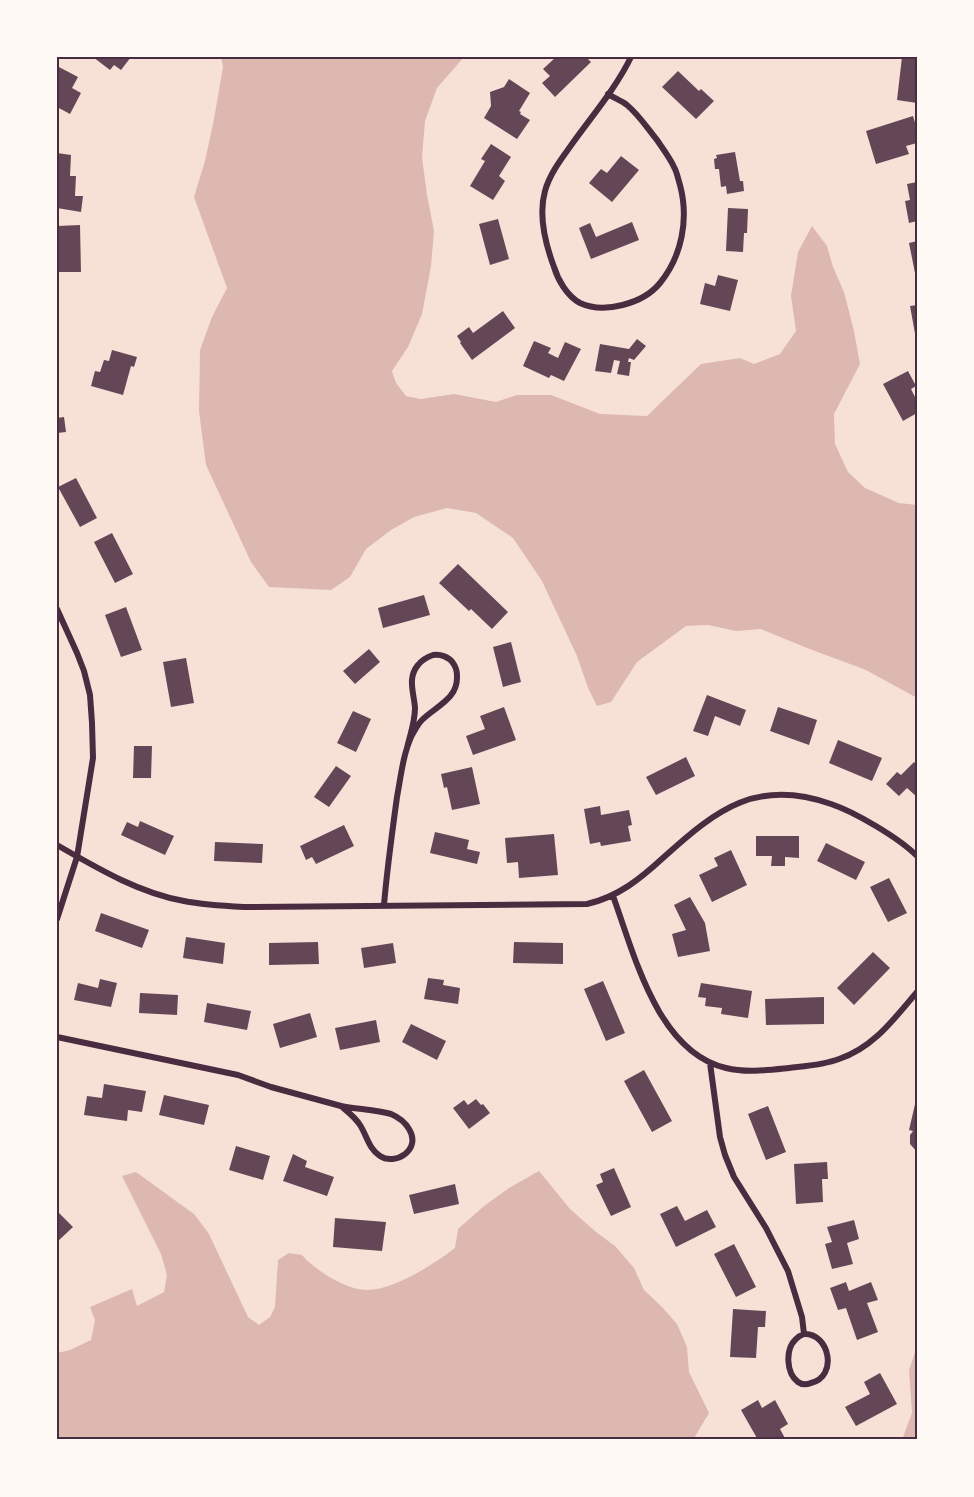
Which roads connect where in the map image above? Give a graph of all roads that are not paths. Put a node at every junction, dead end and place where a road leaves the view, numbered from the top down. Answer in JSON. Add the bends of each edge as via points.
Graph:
{"nodes":[{"id":1,"x":631,"y":57,"type":"edge"},
{"id":2,"x":608,"y":94,"type":"junction"},
{"id":3,"x":57,"y":609,"type":"edge"},
{"id":4,"x":406,"y":748,"type":"junction"},
{"id":5,"x":57,"y":845,"type":"edge"},
{"id":6,"x":917,"y":856,"type":"edge"},
{"id":7,"x":77,"y":857,"type":"junction"},
{"id":8,"x":613,"y":896,"type":"junction"},
{"id":9,"x":384,"y":905,"type":"junction"},
{"id":10,"x":57,"y":919,"type":"edge"},
{"id":11,"x":917,"y":992,"type":"edge"},
{"id":12,"x":57,"y":1037,"type":"edge"},
{"id":13,"x":710,"y":1063,"type":"junction"},
{"id":14,"x":341,"y":1106,"type":"junction"},
{"id":15,"x":804,"y":1334,"type":"junction"}],
"edges":[{"from":1,"to":2,"type":"street"},
{"from":2,"to":2,"type":"street","via":[[556,167],[545,191],[541,215],[547,248],[567,292],[579,302],[597,307],[616,307],[638,300],[658,285],[674,261],[684,231],[683,198],[675,168],[644,123],[627,105]]},
{"from":3,"to":7,"type":"street","via":[[90,695],[93,758]]},
{"from":4,"to":4,"type":"street","via":[[415,708],[411,679],[415,668],[422,659],[443,656],[456,668],[454,693],[423,719]]},
{"from":4,"to":9,"type":"street"},
{"from":5,"to":7,"type":"street"},
{"from":6,"to":8,"type":"street","via":[[840,807],[797,795],[774,794],[726,808]]},
{"from":7,"to":9,"type":"street","via":[[155,894],[183,901],[245,907]]},
{"from":7,"to":10,"type":"street"},
{"from":8,"to":9,"type":"street","via":[[586,904]]},
{"from":8,"to":13,"type":"street","via":[[659,1011],[685,1045]]},
{"from":11,"to":13,"type":"street","via":[[873,1041],[839,1059],[818,1065],[754,1070]]},
{"from":12,"to":14,"type":"street","via":[[238,1075]]},
{"from":13,"to":15,"type":"street","via":[[725,1155],[788,1270]]},
{"from":14,"to":14,"type":"street","via":[[401,1119],[413,1136],[410,1149],[395,1158],[379,1156],[360,1125]]},
{"from":15,"to":15,"type":"street","via":[[815,1335],[827,1352],[827,1369],[809,1384],[795,1380],[788,1365],[792,1344]]}]}
